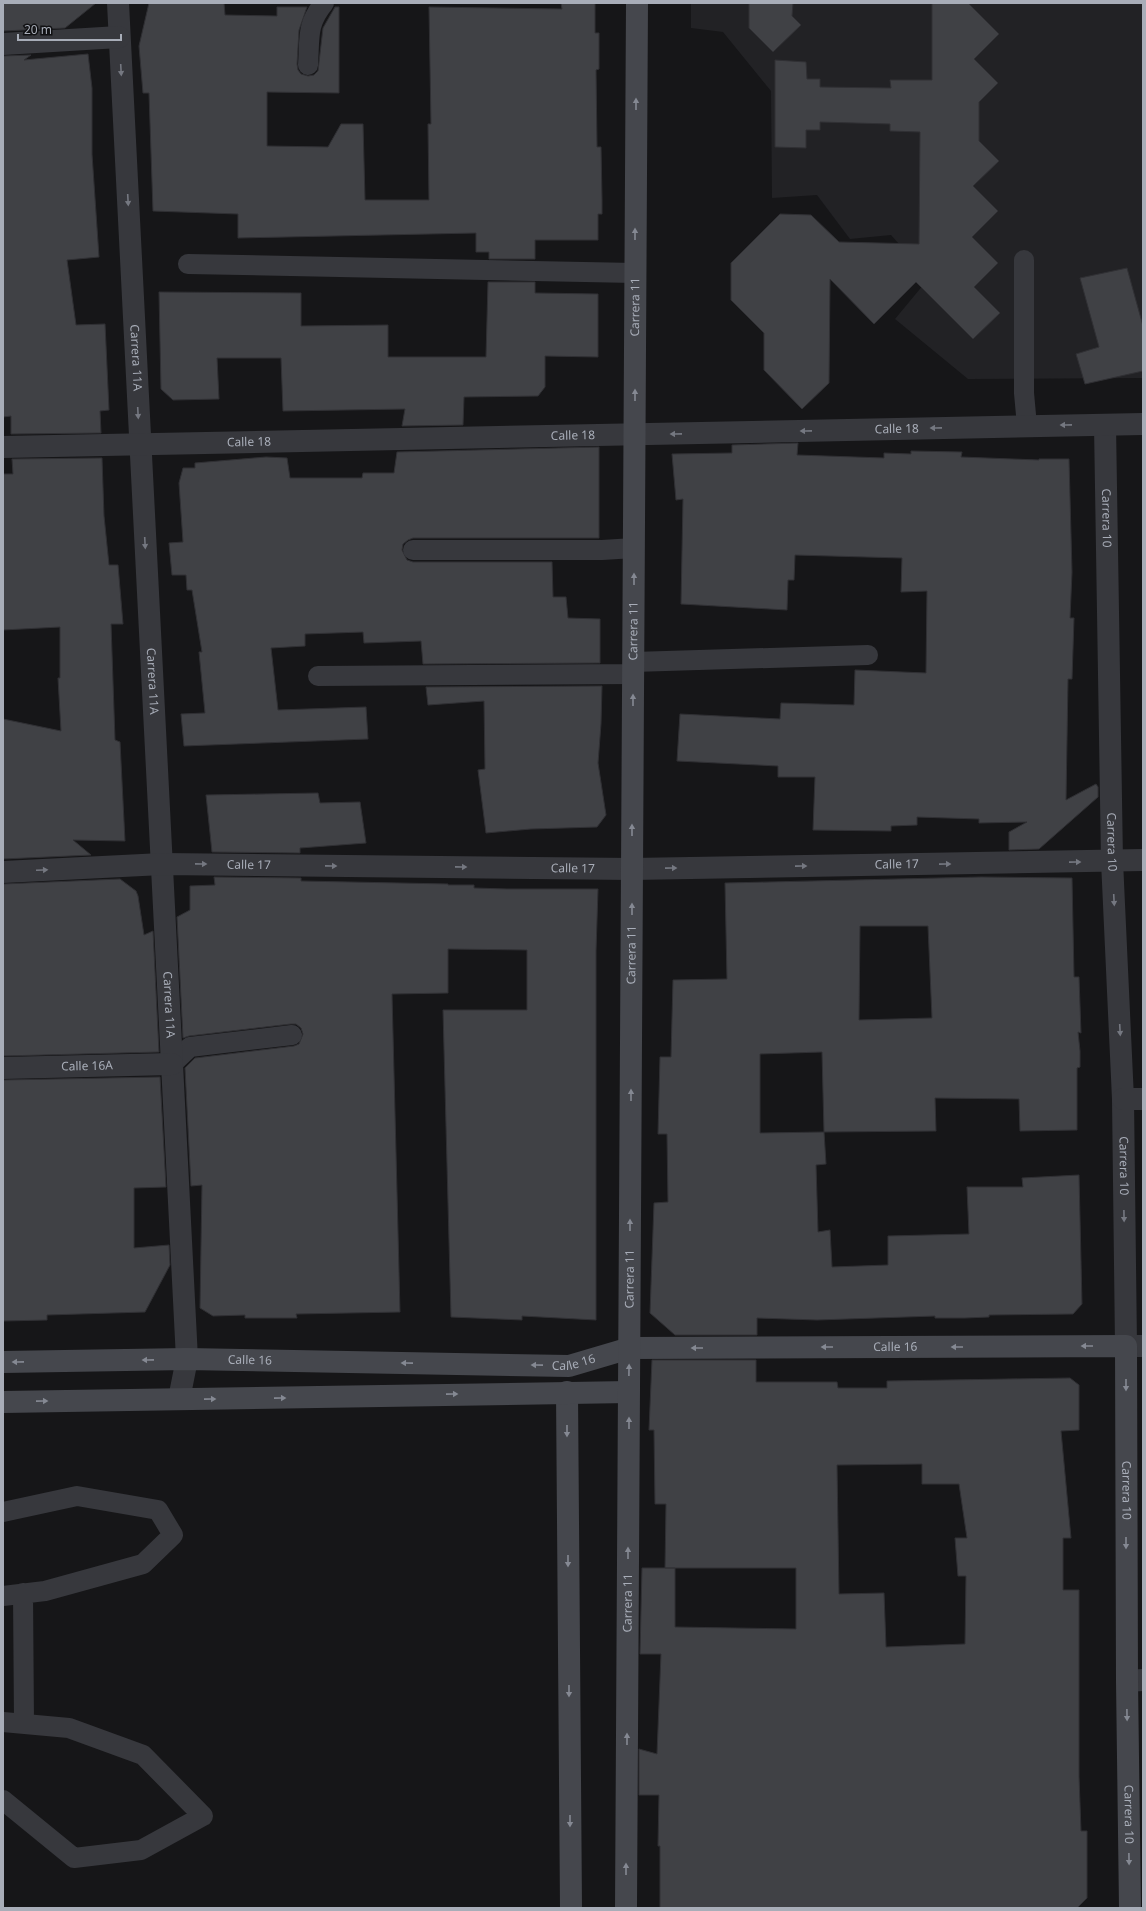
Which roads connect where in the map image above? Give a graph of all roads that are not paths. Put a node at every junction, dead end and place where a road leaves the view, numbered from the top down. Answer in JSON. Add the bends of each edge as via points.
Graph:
{"nodes":[{"id":1,"x":118,"y":3,"type":"edge"},
{"id":2,"x":324,"y":3,"type":"edge"},
{"id":3,"x":637,"y":3,"type":"edge"},
{"id":4,"x":120,"y":37,"type":"junction"},
{"id":5,"x":3,"y":44,"type":"edge"},
{"id":6,"x":308,"y":65,"type":"dead end"},
{"id":7,"x":1024,"y":260,"type":"dead end"},
{"id":8,"x":188,"y":264,"type":"dead end"},
{"id":9,"x":635,"y":273,"type":"junction"},
{"id":10,"x":1143,"y":424,"type":"edge"},
{"id":11,"x":1105,"y":425,"type":"junction"},
{"id":12,"x":1027,"y":426,"type":"junction"},
{"id":13,"x":634,"y":434,"type":"junction"},
{"id":14,"x":140,"y":445,"type":"junction"},
{"id":15,"x":3,"y":447,"type":"edge"},
{"id":16,"x":634,"y":548,"type":"junction"},
{"id":17,"x":413,"y":550,"type":"dead end"},
{"id":18,"x":868,"y":655,"type":"dead end"},
{"id":19,"x":633,"y":668,"type":"junction"},
{"id":20,"x":318,"y":676,"type":"dead end"},
{"id":21,"x":1143,"y":860,"type":"edge"},
{"id":22,"x":1112,"y":861,"type":"junction"},
{"id":23,"x":162,"y":864,"type":"junction"},
{"id":24,"x":632,"y":869,"type":"junction"},
{"id":25,"x":3,"y":872,"type":"edge"},
{"id":26,"x":292,"y":1035,"type":"dead end"},
{"id":27,"x":172,"y":1064,"type":"junction"},
{"id":28,"x":3,"y":1068,"type":"edge"},
{"id":29,"x":1133,"y":1099,"type":"edge"},
{"id":30,"x":1134,"y":1346,"type":"edge"},
{"id":31,"x":630,"y":1348,"type":"junction"},
{"id":32,"x":187,"y":1359,"type":"junction"},
{"id":33,"x":3,"y":1362,"type":"edge"},
{"id":34,"x":567,"y":1392,"type":"junction"},
{"id":35,"x":629,"y":1392,"type":"junction"},
{"id":36,"x":178,"y":1399,"type":"junction"},
{"id":37,"x":3,"y":1402,"type":"edge"},
{"id":38,"x":3,"y":1512,"type":"edge"},
{"id":39,"x":23,"y":1593,"type":"junction"},
{"id":40,"x":3,"y":1596,"type":"edge"},
{"id":41,"x":1135,"y":1680,"type":"edge"},
{"id":42,"x":3,"y":1722,"type":"edge"},
{"id":43,"x":24,"y":1723,"type":"junction"},
{"id":44,"x":3,"y":1800,"type":"edge"},
{"id":45,"x":571,"y":1908,"type":"edge"},
{"id":46,"x":626,"y":1908,"type":"edge"},
{"id":47,"x":1130,"y":1908,"type":"edge"}],
"edges":[{"from":1,"to":4,"type":"street","name":"Carrera 11A"},
{"from":2,"to":6,"type":"lane","via":[[314,15],[311,24]]},
{"from":9,"to":3,"type":"street","name":"Carrera 11","one_way":true},
{"from":4,"to":5,"type":"street"},
{"from":4,"to":14,"type":"street","name":"Carrera 11A","one_way":true},
{"from":7,"to":12,"type":"lane","via":[[1024,393]]},
{"from":8,"to":9,"type":"lane"},
{"from":13,"to":9,"type":"street","name":"Carrera 11","one_way":true},
{"from":10,"to":11,"type":"street","name":"Calle 18"},
{"from":11,"to":12,"type":"street","name":"Calle 18","one_way":true},
{"from":11,"to":22,"type":"street","name":"Carrera 10"},
{"from":12,"to":13,"type":"street","name":"Calle 18","one_way":true},
{"from":13,"to":14,"type":"street","name":"Calle 18"},
{"from":13,"to":16,"type":"street","name":"Carrera 11"},
{"from":14,"to":15,"type":"street","name":"Calle 18"},
{"from":14,"to":23,"type":"street","name":"Carrera 11A","one_way":true},
{"from":16,"to":17,"type":"lane"},
{"from":19,"to":16,"type":"street","name":"Carrera 11","one_way":true},
{"from":18,"to":19,"type":"lane"},
{"from":19,"to":20,"type":"lane"},
{"from":24,"to":19,"type":"street","name":"Carrera 11","one_way":true},
{"from":21,"to":22,"type":"street","name":"Calle 17"},
{"from":24,"to":22,"type":"street","name":"Calle 17","one_way":true},
{"from":22,"to":29,"type":"street","name":"Carrera 10","one_way":true},
{"from":23,"to":24,"type":"street","name":"Calle 17","one_way":true},
{"from":25,"to":23,"type":"street","name":"Calle 17","one_way":true},
{"from":23,"to":27,"type":"street","name":"Carrera 11A"},
{"from":31,"to":24,"type":"street","name":"Carrera 11","one_way":true},
{"from":26,"to":27,"type":"lane","via":[[190,1047]]},
{"from":27,"to":28,"type":"street","name":"Calle 16A"},
{"from":27,"to":32,"type":"street","name":"Carrera 11A"},
{"from":29,"to":30,"type":"street","name":"Carrera 10","one_way":true},
{"from":30,"to":31,"type":"street","name":"Calle 16","one_way":true},
{"from":30,"to":41,"type":"street","name":"Carrera 10","one_way":true},
{"from":31,"to":32,"type":"street","name":"Calle 16","one_way":true,"via":[[569,1366]]},
{"from":35,"to":31,"type":"street","name":"Carrera 11","one_way":true},
{"from":32,"to":33,"type":"street","name":"Calle 16","one_way":true},
{"from":32,"to":36,"type":"street","name":"Carrera 11A"},
{"from":34,"to":35,"type":"street"},
{"from":36,"to":34,"type":"street","one_way":true},
{"from":34,"to":45,"type":"street","one_way":true},
{"from":46,"to":35,"type":"street","name":"Carrera 11","one_way":true},
{"from":37,"to":36,"type":"street","one_way":true},
{"from":38,"to":39,"type":"lane","via":[[76,1496],[158,1510],[173,1535],[143,1564],[45,1591]]},
{"from":39,"to":40,"type":"lane"},
{"from":39,"to":43,"type":"lane"},
{"from":41,"to":47,"type":"street","name":"Carrera 10","one_way":true},
{"from":42,"to":43,"type":"lane"},
{"from":43,"to":44,"type":"lane","via":[[69,1728],[144,1755],[203,1816],[141,1850],[74,1858]]}]}
